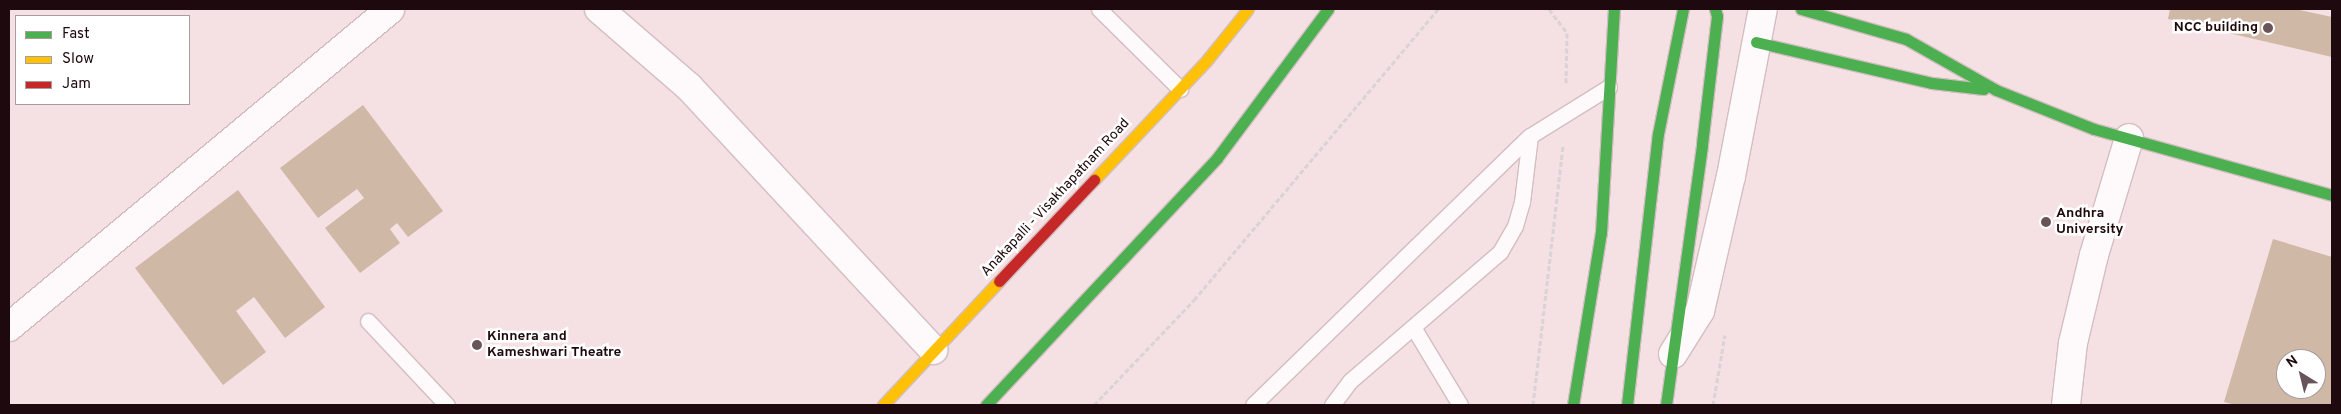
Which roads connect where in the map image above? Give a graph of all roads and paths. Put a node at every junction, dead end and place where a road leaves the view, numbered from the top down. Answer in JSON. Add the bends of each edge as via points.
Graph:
{"nodes":[{"id":1,"x":390,"y":9,"type":"edge"},
{"id":2,"x":598,"y":9,"type":"edge"},
{"id":3,"x":1099,"y":9,"type":"edge"},
{"id":4,"x":1248,"y":9,"type":"edge"},
{"id":5,"x":1328,"y":9,"type":"edge"},
{"id":6,"x":1438,"y":9,"type":"edge"},
{"id":7,"x":1549,"y":9,"type":"edge"},
{"id":8,"x":1613,"y":9,"type":"edge"},
{"id":9,"x":1683,"y":9,"type":"edge"},
{"id":10,"x":1715,"y":9,"type":"edge"},
{"id":11,"x":1763,"y":9,"type":"edge"},
{"id":12,"x":1801,"y":9,"type":"edge"},
{"id":13,"x":1756,"y":42,"type":"junction"},
{"id":14,"x":1609,"y":87,"type":"junction"},
{"id":15,"x":1180,"y":89,"type":"junction"},
{"id":16,"x":1996,"y":90,"type":"junction"},
{"id":17,"x":1564,"y":113,"type":"junction"},
{"id":18,"x":1530,"y":136,"type":"junction"},
{"id":19,"x":2128,"y":138,"type":"junction"},
{"id":20,"x":2332,"y":195,"type":"edge"},
{"id":21,"x":368,"y":320,"type":"dead end"},
{"id":22,"x":9,"y":327,"type":"edge"},
{"id":23,"x":1413,"y":327,"type":"junction"},
{"id":24,"x":933,"y":350,"type":"junction"},
{"id":25,"x":1673,"y":354,"type":"junction"},
{"id":26,"x":447,"y":405,"type":"edge"},
{"id":27,"x":883,"y":405,"type":"edge"},
{"id":28,"x":986,"y":405,"type":"edge"},
{"id":29,"x":1094,"y":405,"type":"edge"},
{"id":30,"x":1253,"y":405,"type":"edge"},
{"id":31,"x":1332,"y":405,"type":"edge"},
{"id":32,"x":1460,"y":405,"type":"edge"},
{"id":33,"x":1533,"y":405,"type":"edge"},
{"id":34,"x":1573,"y":405,"type":"edge"},
{"id":35,"x":1628,"y":405,"type":"edge"},
{"id":36,"x":1666,"y":405,"type":"edge"},
{"id":37,"x":2066,"y":405,"type":"edge"}],
"edges":[{"from":1,"to":22,"type":"street"},
{"from":2,"to":24,"type":"street","via":[[689,87]]},
{"from":3,"to":15,"type":"lane"},
{"from":4,"to":15,"type":"main road","name":"Anakapalli - Visakhapatnam Road"},
{"from":5,"to":28,"type":"main road","via":[[1217,158]]},
{"from":6,"to":29,"type":"path","via":[[1194,300]]},
{"from":7,"to":17,"type":"path","via":[[1567,33]]},
{"from":8,"to":14,"type":"main road"},
{"from":9,"to":35,"type":"main road","via":[[1658,134]]},
{"from":10,"to":25,"type":"main road","via":[[1717,16],[1702,144]]},
{"from":11,"to":13,"type":"street"},
{"from":12,"to":16,"type":"main road","via":[[1906,39]]},
{"from":13,"to":16,"type":"main road","via":[[1932,82]]},
{"from":13,"to":25,"type":"street","via":[[1731,176],[1700,311]]},
{"from":14,"to":17,"type":"lane"},
{"from":14,"to":34,"type":"main road","via":[[1601,232]]},
{"from":15,"to":24,"type":"main road","name":"Anakapalli - Visakhapatnam Road"},
{"from":16,"to":19,"type":"main road","via":[[2094,129]]},
{"from":17,"to":18,"type":"lane"},
{"from":17,"to":33,"type":"path"},
{"from":18,"to":23,"type":"lane","via":[[1522,202],[1515,226],[1500,252]]},
{"from":18,"to":30,"type":"lane"},
{"from":19,"to":20,"type":"main road"},
{"from":19,"to":37,"type":"street","via":[[2075,334]]},
{"from":21,"to":26,"type":"lane"},
{"from":23,"to":31,"type":"lane","via":[[1350,381]]},
{"from":23,"to":32,"type":"lane"},
{"from":24,"to":27,"type":"main road","name":"Anakapalli - Visakhapatnam Road"},
{"from":25,"to":36,"type":"main road"}]}
